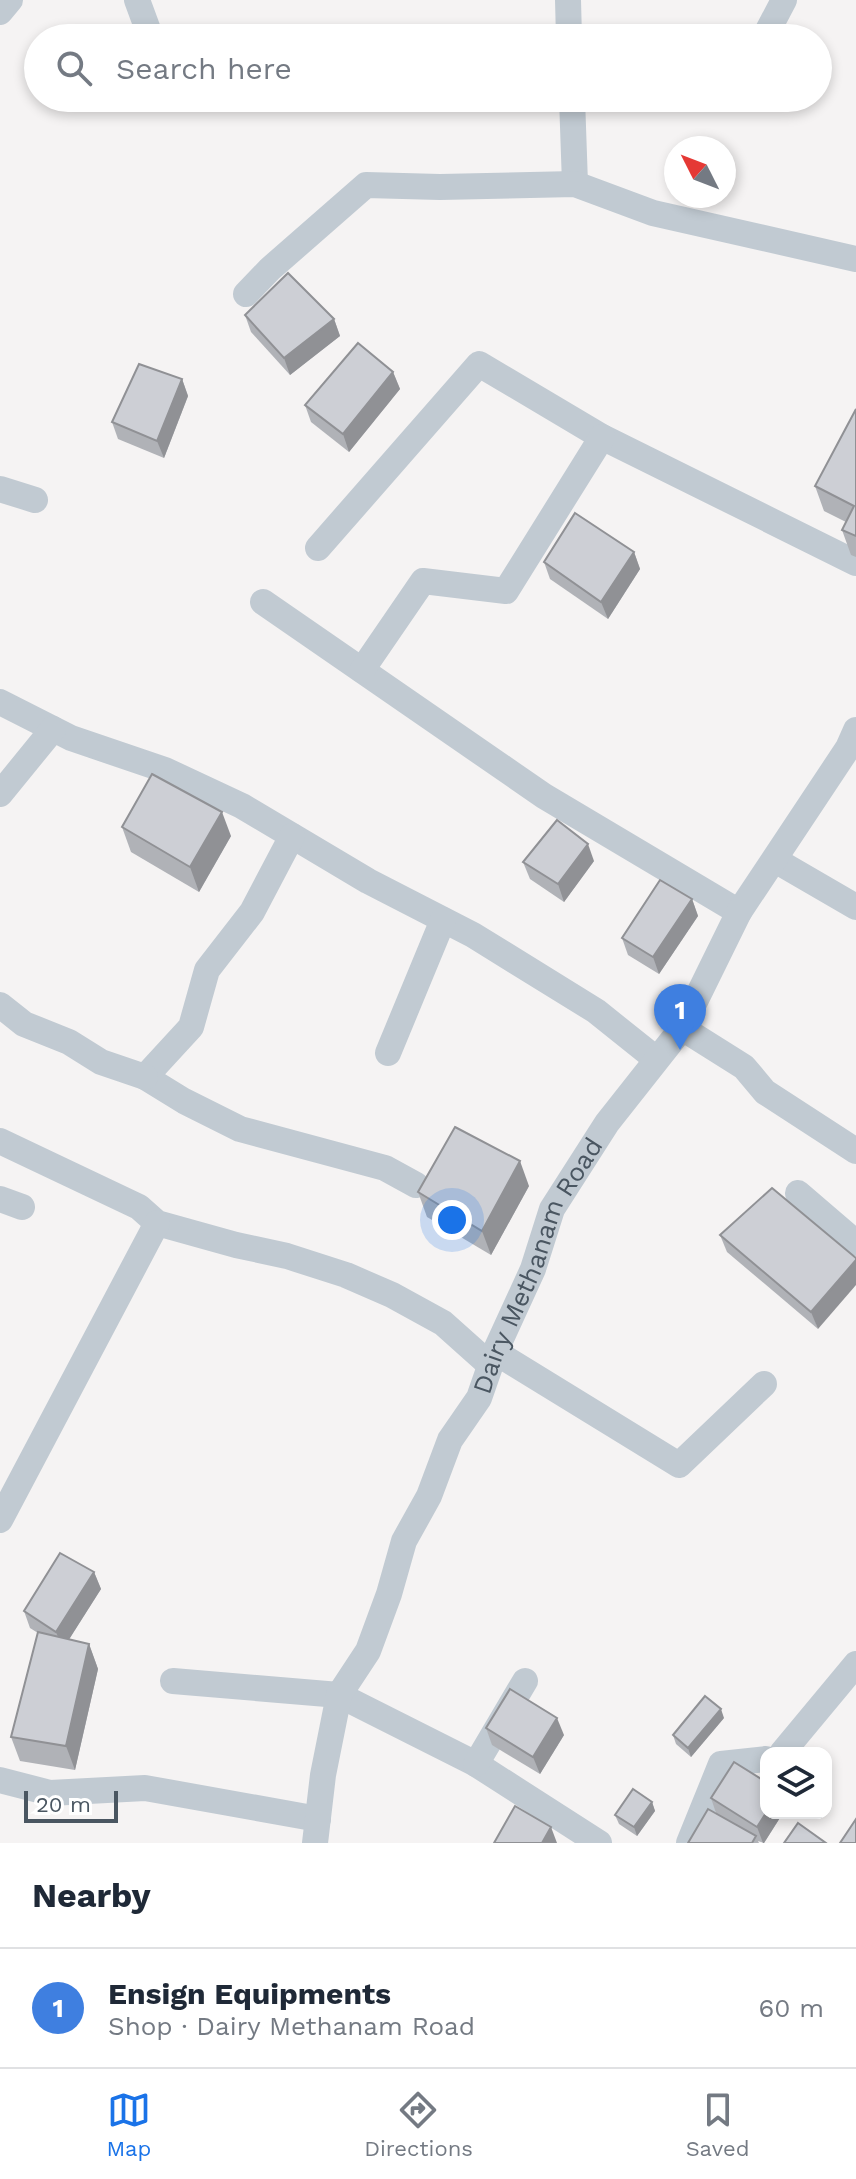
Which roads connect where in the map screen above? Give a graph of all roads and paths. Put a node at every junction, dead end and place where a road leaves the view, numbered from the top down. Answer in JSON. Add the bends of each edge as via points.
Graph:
{"nodes":[{"id":1,"x":10,"y":0,"type":"edge"},
{"id":2,"x":137,"y":0,"type":"edge"},
{"id":3,"x":568,"y":0,"type":"edge"},
{"id":4,"x":784,"y":0,"type":"edge"},
{"id":5,"x":0,"y":12,"type":"edge"},
{"id":6,"x":146,"y":24,"type":"edge"},
{"id":7,"x":569,"y":24,"type":"edge"},
{"id":8,"x":771,"y":24,"type":"edge"},
{"id":9,"x":572,"y":112,"type":"edge"},
{"id":10,"x":575,"y":184,"type":"junction"},
{"id":11,"x":856,"y":259,"type":"edge"},
{"id":12,"x":246,"y":294,"type":"dead end"},
{"id":13,"x":602,"y":437,"type":"junction"},
{"id":14,"x":0,"y":489,"type":"edge"},
{"id":15,"x":35,"y":500,"type":"dead end"},
{"id":16,"x":318,"y":548,"type":"dead end"},
{"id":17,"x":856,"y":563,"type":"edge"},
{"id":18,"x":263,"y":602,"type":"dead end"},
{"id":19,"x":362,"y":670,"type":"junction"},
{"id":20,"x":0,"y":702,"type":"edge"},
{"id":21,"x":53,"y":729,"type":"junction"},
{"id":22,"x":856,"y":730,"type":"edge"},
{"id":23,"x":0,"y":794,"type":"edge"},
{"id":24,"x":292,"y":836,"type":"junction"},
{"id":25,"x":775,"y":860,"type":"junction"},
{"id":26,"x":856,"y":907,"type":"edge"},
{"id":27,"x":739,"y":912,"type":"junction"},
{"id":28,"x":443,"y":920,"type":"junction"},
{"id":29,"x":0,"y":1005,"type":"edge"},
{"id":30,"x":682,"y":1028,"type":"junction"},
{"id":31,"x":388,"y":1053,"type":"dead end"},
{"id":32,"x":656,"y":1059,"type":"junction"},
{"id":33,"x":145,"y":1077,"type":"junction"},
{"id":34,"x":0,"y":1141,"type":"edge"},
{"id":35,"x":856,"y":1151,"type":"edge"},
{"id":36,"x":416,"y":1185,"type":"dead end"},
{"id":37,"x":798,"y":1193,"type":"dead end"},
{"id":38,"x":157,"y":1223,"type":"junction"},
{"id":39,"x":856,"y":1243,"type":"edge"},
{"id":40,"x":493,"y":1359,"type":"junction"},
{"id":41,"x":764,"y":1384,"type":"dead end"},
{"id":42,"x":0,"y":1520,"type":"edge"},
{"id":43,"x":856,"y":1664,"type":"edge"},
{"id":44,"x":173,"y":1681,"type":"dead end"},
{"id":45,"x":525,"y":1681,"type":"dead end"},
{"id":46,"x":339,"y":1695,"type":"junction"},
{"id":47,"x":787,"y":1747,"type":"edge"},
{"id":48,"x":760,"y":1760,"type":"edge"},
{"id":49,"x":476,"y":1764,"type":"junction"},
{"id":50,"x":0,"y":1780,"type":"edge"},
{"id":51,"x":316,"y":1831,"type":"edge"},
{"id":52,"x":593,"y":1841,"type":"edge"},
{"id":53,"x":689,"y":1843,"type":"edge"}],
"edges":[{"from":1,"to":5,"type":"street"},
{"from":2,"to":6,"type":"street"},
{"from":3,"to":7,"type":"street"},
{"from":4,"to":8,"type":"street"},
{"from":9,"to":10,"type":"street"},
{"from":10,"to":11,"type":"street","via":[[653,213]]},
{"from":10,"to":12,"type":"street","via":[[366,185]]},
{"from":13,"to":16,"type":"street","via":[[479,364]]},
{"from":13,"to":17,"type":"street"},
{"from":13,"to":19,"type":"street","via":[[506,591],[423,581]]},
{"from":14,"to":15,"type":"street"},
{"from":18,"to":19,"type":"street"},
{"from":19,"to":27,"type":"street","via":[[544,796]]},
{"from":20,"to":21,"type":"street"},
{"from":21,"to":23,"type":"street"},
{"from":21,"to":24,"type":"street","via":[[165,770]]},
{"from":22,"to":25,"type":"street","name":"Dairy Methanam Road"},
{"from":24,"to":28,"type":"street"},
{"from":24,"to":33,"type":"street","via":[[252,912],[207,970],[191,1027]]},
{"from":25,"to":26,"type":"street"},
{"from":25,"to":27,"type":"street","name":"Dairy Methanam Road"},
{"from":27,"to":30,"type":"street","name":"Dairy Methanam Road"},
{"from":28,"to":31,"type":"street"},
{"from":28,"to":32,"type":"street","via":[[596,1011]]},
{"from":29,"to":33,"type":"street","via":[[24,1024]]},
{"from":30,"to":32,"type":"street","name":"Dairy Methanam Road"},
{"from":30,"to":35,"type":"street","via":[[744,1067],[765,1092]]},
{"from":32,"to":40,"type":"street","name":"Dairy Methanam Road","via":[[552,1209],[533,1269]]},
{"from":33,"to":36,"type":"street","via":[[240,1129],[385,1168]]},
{"from":34,"to":38,"type":"street","via":[[139,1207]]},
{"from":37,"to":39,"type":"street"},
{"from":38,"to":40,"type":"street","via":[[287,1256],[381,1290],[443,1323]]},
{"from":38,"to":42,"type":"street"},
{"from":40,"to":41,"type":"street","via":[[679,1465]]},
{"from":40,"to":46,"type":"street","name":"Dairy Methanam Road","via":[[479,1398],[450,1440],[429,1496],[404,1541],[368,1651]]},
{"from":43,"to":47,"type":"street"},
{"from":44,"to":46,"type":"street"},
{"from":45,"to":49,"type":"street"},
{"from":46,"to":49,"type":"street"},
{"from":46,"to":51,"type":"street","name":"Dairy Methanam Road"},
{"from":48,"to":53,"type":"street","via":[[721,1764]]},
{"from":49,"to":52,"type":"street"},
{"from":50,"to":51,"type":"street","via":[[50,1793],[145,1788]]}]}
